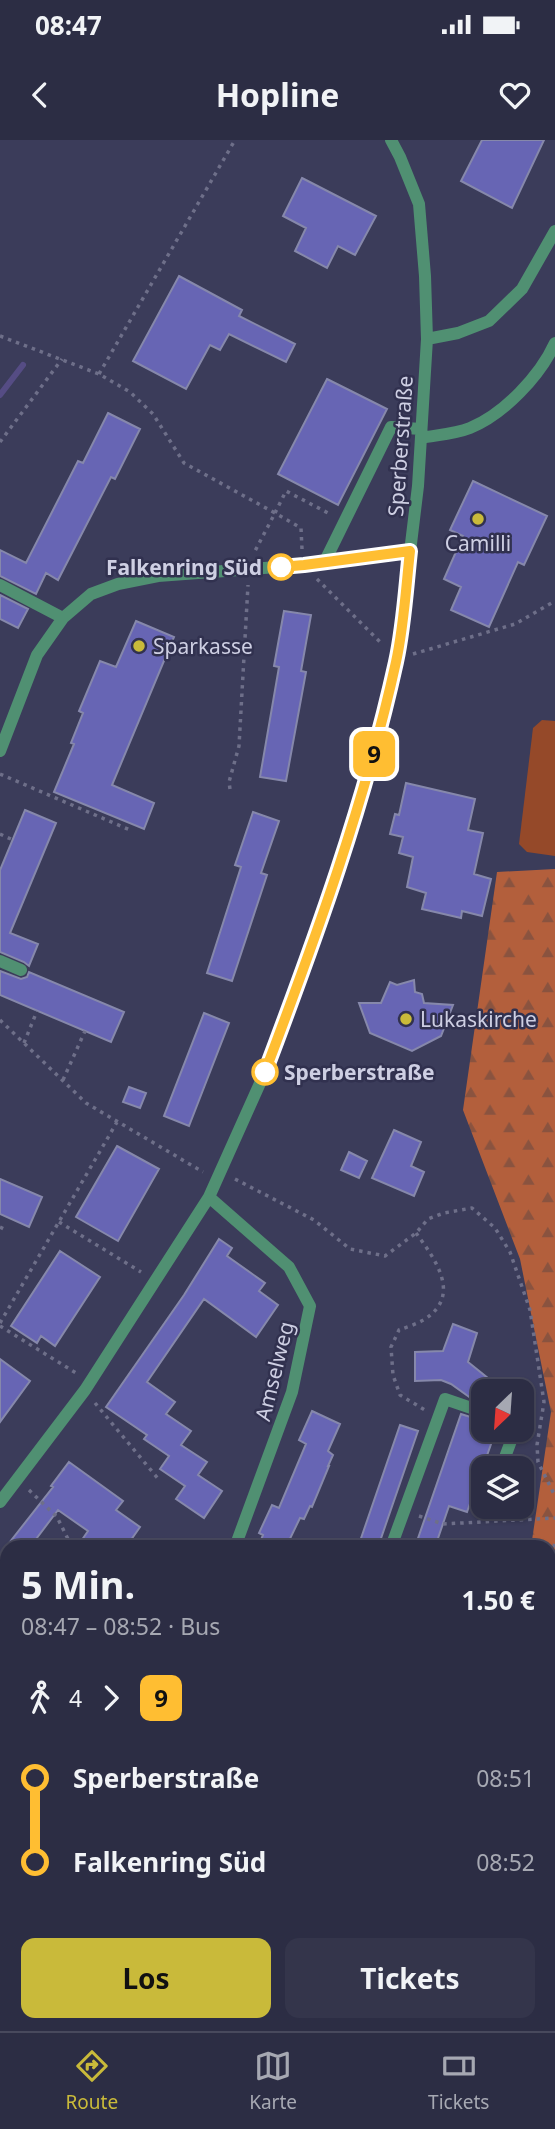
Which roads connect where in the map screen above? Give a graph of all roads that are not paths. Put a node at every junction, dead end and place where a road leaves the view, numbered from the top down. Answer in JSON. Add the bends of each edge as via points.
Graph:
{"nodes":[{"id":1,"x":391,"y":140,"type":"edge"},
{"id":2,"x":555,"y":231,"type":"edge"},
{"id":3,"x":427,"y":339,"type":"junction"},
{"id":4,"x":555,"y":343,"type":"edge"},
{"id":5,"x":421,"y":434,"type":"junction"},
{"id":6,"x":410,"y":551,"type":"junction"},
{"id":7,"x":324,"y":563,"type":"junction"},
{"id":8,"x":0,"y":584,"type":"edge"},
{"id":9,"x":62,"y":618,"type":"junction"},
{"id":10,"x":0,"y":751,"type":"edge"},
{"id":11,"x":0,"y":961,"type":"edge"},
{"id":12,"x":21,"y":970,"type":"dead end"},
{"id":13,"x":209,"y":1197,"type":"junction"},
{"id":14,"x":471,"y":1408,"type":"edge"},
{"id":15,"x":0,"y":1502,"type":"edge"},
{"id":16,"x":238,"y":1540,"type":"edge"},
{"id":17,"x":393,"y":1540,"type":"edge"}],
"edges":[{"from":1,"to":3,"type":"street","name":"Sperberstraße","via":[[419,204]]},
{"from":2,"to":3,"type":"street","via":[[522,289],[489,321]]},
{"from":3,"to":5,"type":"street","name":"Sperberstraße"},
{"from":4,"to":5,"type":"street","via":[[525,388],[489,418],[468,429]]},
{"from":5,"to":6,"type":"street","name":"Sperberstraße"},
{"from":5,"to":7,"type":"street","via":[[391,427]]},
{"from":6,"to":7,"type":"street"},
{"from":6,"to":13,"type":"street","name":"Sperberstraße","via":[[397,659],[370,771],[265,1072]]},
{"from":7,"to":9,"type":"street","via":[[158,576],[118,584],[91,594]]},
{"from":8,"to":9,"type":"street"},
{"from":9,"to":10,"type":"street","via":[[37,655]]},
{"from":11,"to":12,"type":"street"},
{"from":13,"to":15,"type":"street","name":"Sperberstraße","via":[[88,1386]]},
{"from":13,"to":16,"type":"street","name":"Amselweg","via":[[289,1267],[310,1306],[292,1392]]},
{"from":14,"to":17,"type":"street","via":[[446,1399]]}]}
